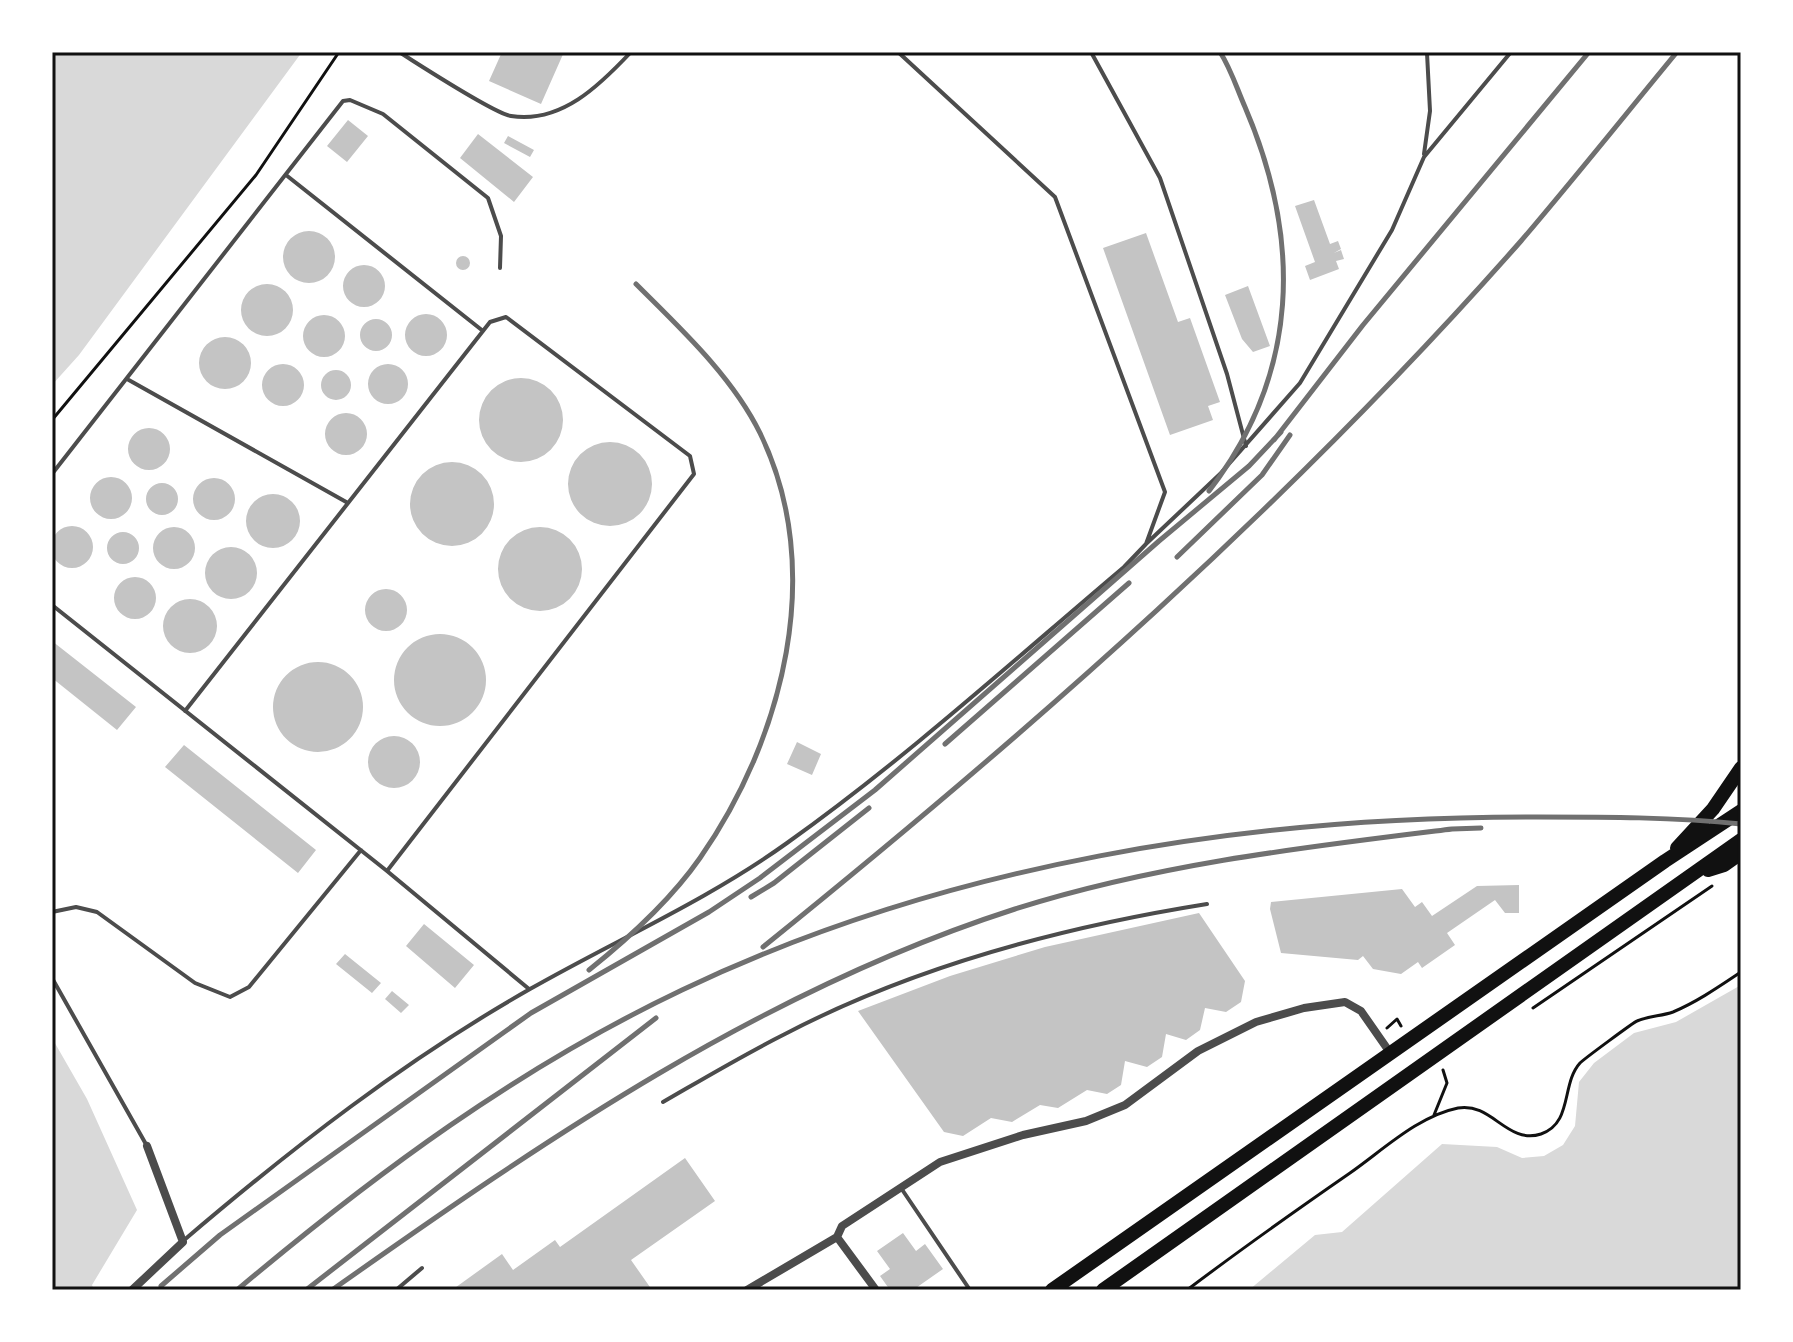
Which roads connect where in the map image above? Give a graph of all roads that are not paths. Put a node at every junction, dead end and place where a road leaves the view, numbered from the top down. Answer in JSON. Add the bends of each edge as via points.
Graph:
{"nodes":[{"id":1,"x":399,"y":52,"type":"edge"},
{"id":2,"x":631,"y":52,"type":"edge"},
{"id":3,"x":898,"y":52,"type":"edge"},
{"id":4,"x":1091,"y":52,"type":"edge"},
{"id":5,"x":1511,"y":52,"type":"edge"},
{"id":6,"x":1427,"y":53,"type":"edge"},
{"id":7,"x":1424,"y":157,"type":"junction"},
{"id":8,"x":286,"y":175,"type":"junction"},
{"id":9,"x":500,"y":268,"type":"dead end"},
{"id":10,"x":483,"y":331,"type":"junction"},
{"id":11,"x":127,"y":378,"type":"junction"},
{"id":12,"x":1246,"y":446,"type":"junction"},
{"id":13,"x":52,"y":474,"type":"edge"},
{"id":14,"x":348,"y":503,"type":"junction"},
{"id":15,"x":1146,"y":544,"type":"junction"},
{"id":16,"x":52,"y":605,"type":"edge"},
{"id":17,"x":185,"y":711,"type":"junction"},
{"id":18,"x":1741,"y":768,"type":"edge"},
{"id":19,"x":1741,"y":811,"type":"edge"},
{"id":20,"x":1741,"y":840,"type":"edge"},
{"id":21,"x":361,"y":850,"type":"junction"},
{"id":22,"x":1741,"y":853,"type":"edge"},
{"id":23,"x":1665,"y":861,"type":"junction"},
{"id":24,"x":387,"y":871,"type":"junction"},
{"id":25,"x":1699,"y":872,"type":"junction"},
{"id":26,"x":1207,"y":904,"type":"dead end"},
{"id":27,"x":52,"y":912,"type":"edge"},
{"id":28,"x":52,"y":978,"type":"edge"},
{"id":29,"x":529,"y":989,"type":"junction"},
{"id":30,"x":1391,"y":1054,"type":"junction"},
{"id":31,"x":663,"y":1102,"type":"dead end"},
{"id":32,"x":147,"y":1146,"type":"joint"},
{"id":33,"x":899,"y":1186,"type":"junction"},
{"id":34,"x":837,"y":1237,"type":"junction"},
{"id":35,"x":183,"y":1242,"type":"junction"},
{"id":36,"x":422,"y":1268,"type":"dead end"},
{"id":37,"x":132,"y":1290,"type":"edge"},
{"id":38,"x":396,"y":1290,"type":"edge"},
{"id":39,"x":747,"y":1290,"type":"edge"},
{"id":40,"x":876,"y":1290,"type":"edge"},
{"id":41,"x":970,"y":1290,"type":"edge"},
{"id":42,"x":1052,"y":1290,"type":"edge"},
{"id":43,"x":1103,"y":1290,"type":"edge"}],
"edges":[{"from":1,"to":2,"type":"lane","via":[[509,116],[531,117],[564,110]]},
{"from":3,"to":15,"type":"lane","via":[[1055,197],[1165,492]]},
{"from":4,"to":12,"type":"lane","via":[[1160,178]]},
{"from":5,"to":7,"type":"lane"},
{"from":6,"to":7,"type":"lane","via":[[1430,111]]},
{"from":7,"to":12,"type":"lane","via":[[1392,230],[1300,383]]},
{"from":8,"to":9,"type":"lane","via":[[343,101],[383,114],[488,198],[501,236]]},
{"from":8,"to":10,"type":"lane"},
{"from":8,"to":11,"type":"lane"},
{"from":10,"to":14,"type":"lane"},
{"from":10,"to":24,"type":"lane","via":[[490,322],[506,317],[690,456],[694,474]]},
{"from":11,"to":13,"type":"lane"},
{"from":11,"to":14,"type":"lane"},
{"from":12,"to":15,"type":"lane"},
{"from":14,"to":17,"type":"lane"},
{"from":15,"to":29,"type":"lane","via":[[938,723],[788,842],[705,897]]},
{"from":16,"to":17,"type":"lane"},
{"from":17,"to":21,"type":"lane"},
{"from":18,"to":23,"type":"main road","via":[[1713,809]]},
{"from":19,"to":23,"type":"main road"},
{"from":20,"to":25,"type":"main road"},
{"from":21,"to":24,"type":"lane"},
{"from":21,"to":27,"type":"lane","via":[[249,987],[230,997],[195,983],[97,912],[76,907]]},
{"from":22,"to":25,"type":"main road"},
{"from":23,"to":30,"type":"main road"},
{"from":24,"to":29,"type":"lane"},
{"from":25,"to":43,"type":"main road"},
{"from":26,"to":31,"type":"lane","via":[[1083,926],[907,980],[786,1033]]},
{"from":28,"to":32,"type":"lane"},
{"from":29,"to":35,"type":"lane","via":[[286,1153]]},
{"from":30,"to":33,"type":"street","via":[[1361,1011],[1345,1002],[1304,1008],[1256,1022],[1198,1051],[1125,1105],[940,1162]]},
{"from":30,"to":42,"type":"main road"},
{"from":32,"to":35,"type":"street"},
{"from":33,"to":34,"type":"street","via":[[842,1226]]},
{"from":33,"to":41,"type":"lane"},
{"from":34,"to":39,"type":"street"},
{"from":34,"to":40,"type":"street"},
{"from":35,"to":37,"type":"street"},
{"from":36,"to":38,"type":"lane"}]}
